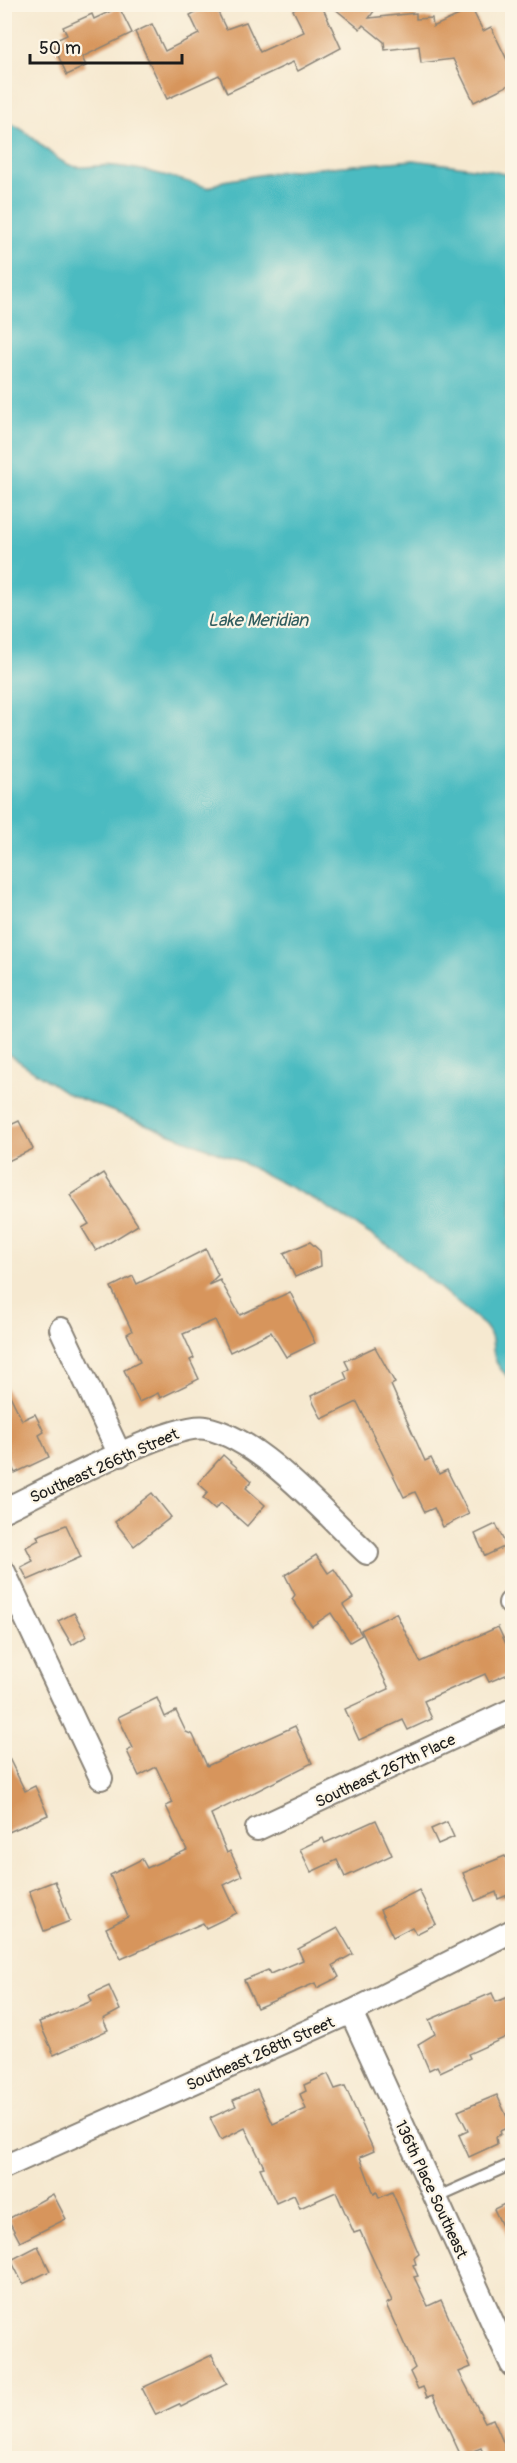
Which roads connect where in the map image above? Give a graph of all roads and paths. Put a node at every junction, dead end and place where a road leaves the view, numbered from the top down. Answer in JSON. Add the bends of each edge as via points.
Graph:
{"nodes":[{"id":1,"x":61,"y":1329,"type":"dead end"},
{"id":2,"x":120,"y":1455,"type":"junction"},
{"id":3,"x":4,"y":1510,"type":"edge"},
{"id":4,"x":367,"y":1553,"type":"dead end"},
{"id":5,"x":4,"y":1572,"type":"edge"},
{"id":6,"x":513,"y":1710,"type":"edge"},
{"id":7,"x":101,"y":1778,"type":"dead end"},
{"id":8,"x":257,"y":1829,"type":"dead end"},
{"id":9,"x":513,"y":1931,"type":"edge"},
{"id":10,"x":351,"y":2012,"type":"junction"},
{"id":11,"x":513,"y":2164,"type":"edge"},
{"id":12,"x":4,"y":2167,"type":"edge"},
{"id":13,"x":436,"y":2198,"type":"junction"},
{"id":14,"x":513,"y":2365,"type":"edge"}],
"edges":[{"from":1,"to":2,"type":"street"},
{"from":2,"to":3,"type":"street","name":"Southeast 266th Street"},
{"from":2,"to":4,"type":"street","name":"Southeast 266th Street","via":[[164,1434],[204,1427],[229,1435],[279,1470]]},
{"from":5,"to":7,"type":"street"},
{"from":6,"to":8,"type":"street","name":"Southeast 267th Place"},
{"from":9,"to":10,"type":"street","name":"Southeast 268th Street"},
{"from":10,"to":12,"type":"street","name":"Southeast 268th Street"},
{"from":10,"to":13,"type":"street","name":"136th Place Southeast"},
{"from":11,"to":13,"type":"lane"},
{"from":13,"to":14,"type":"street","name":"136th Place Southeast"}]}
